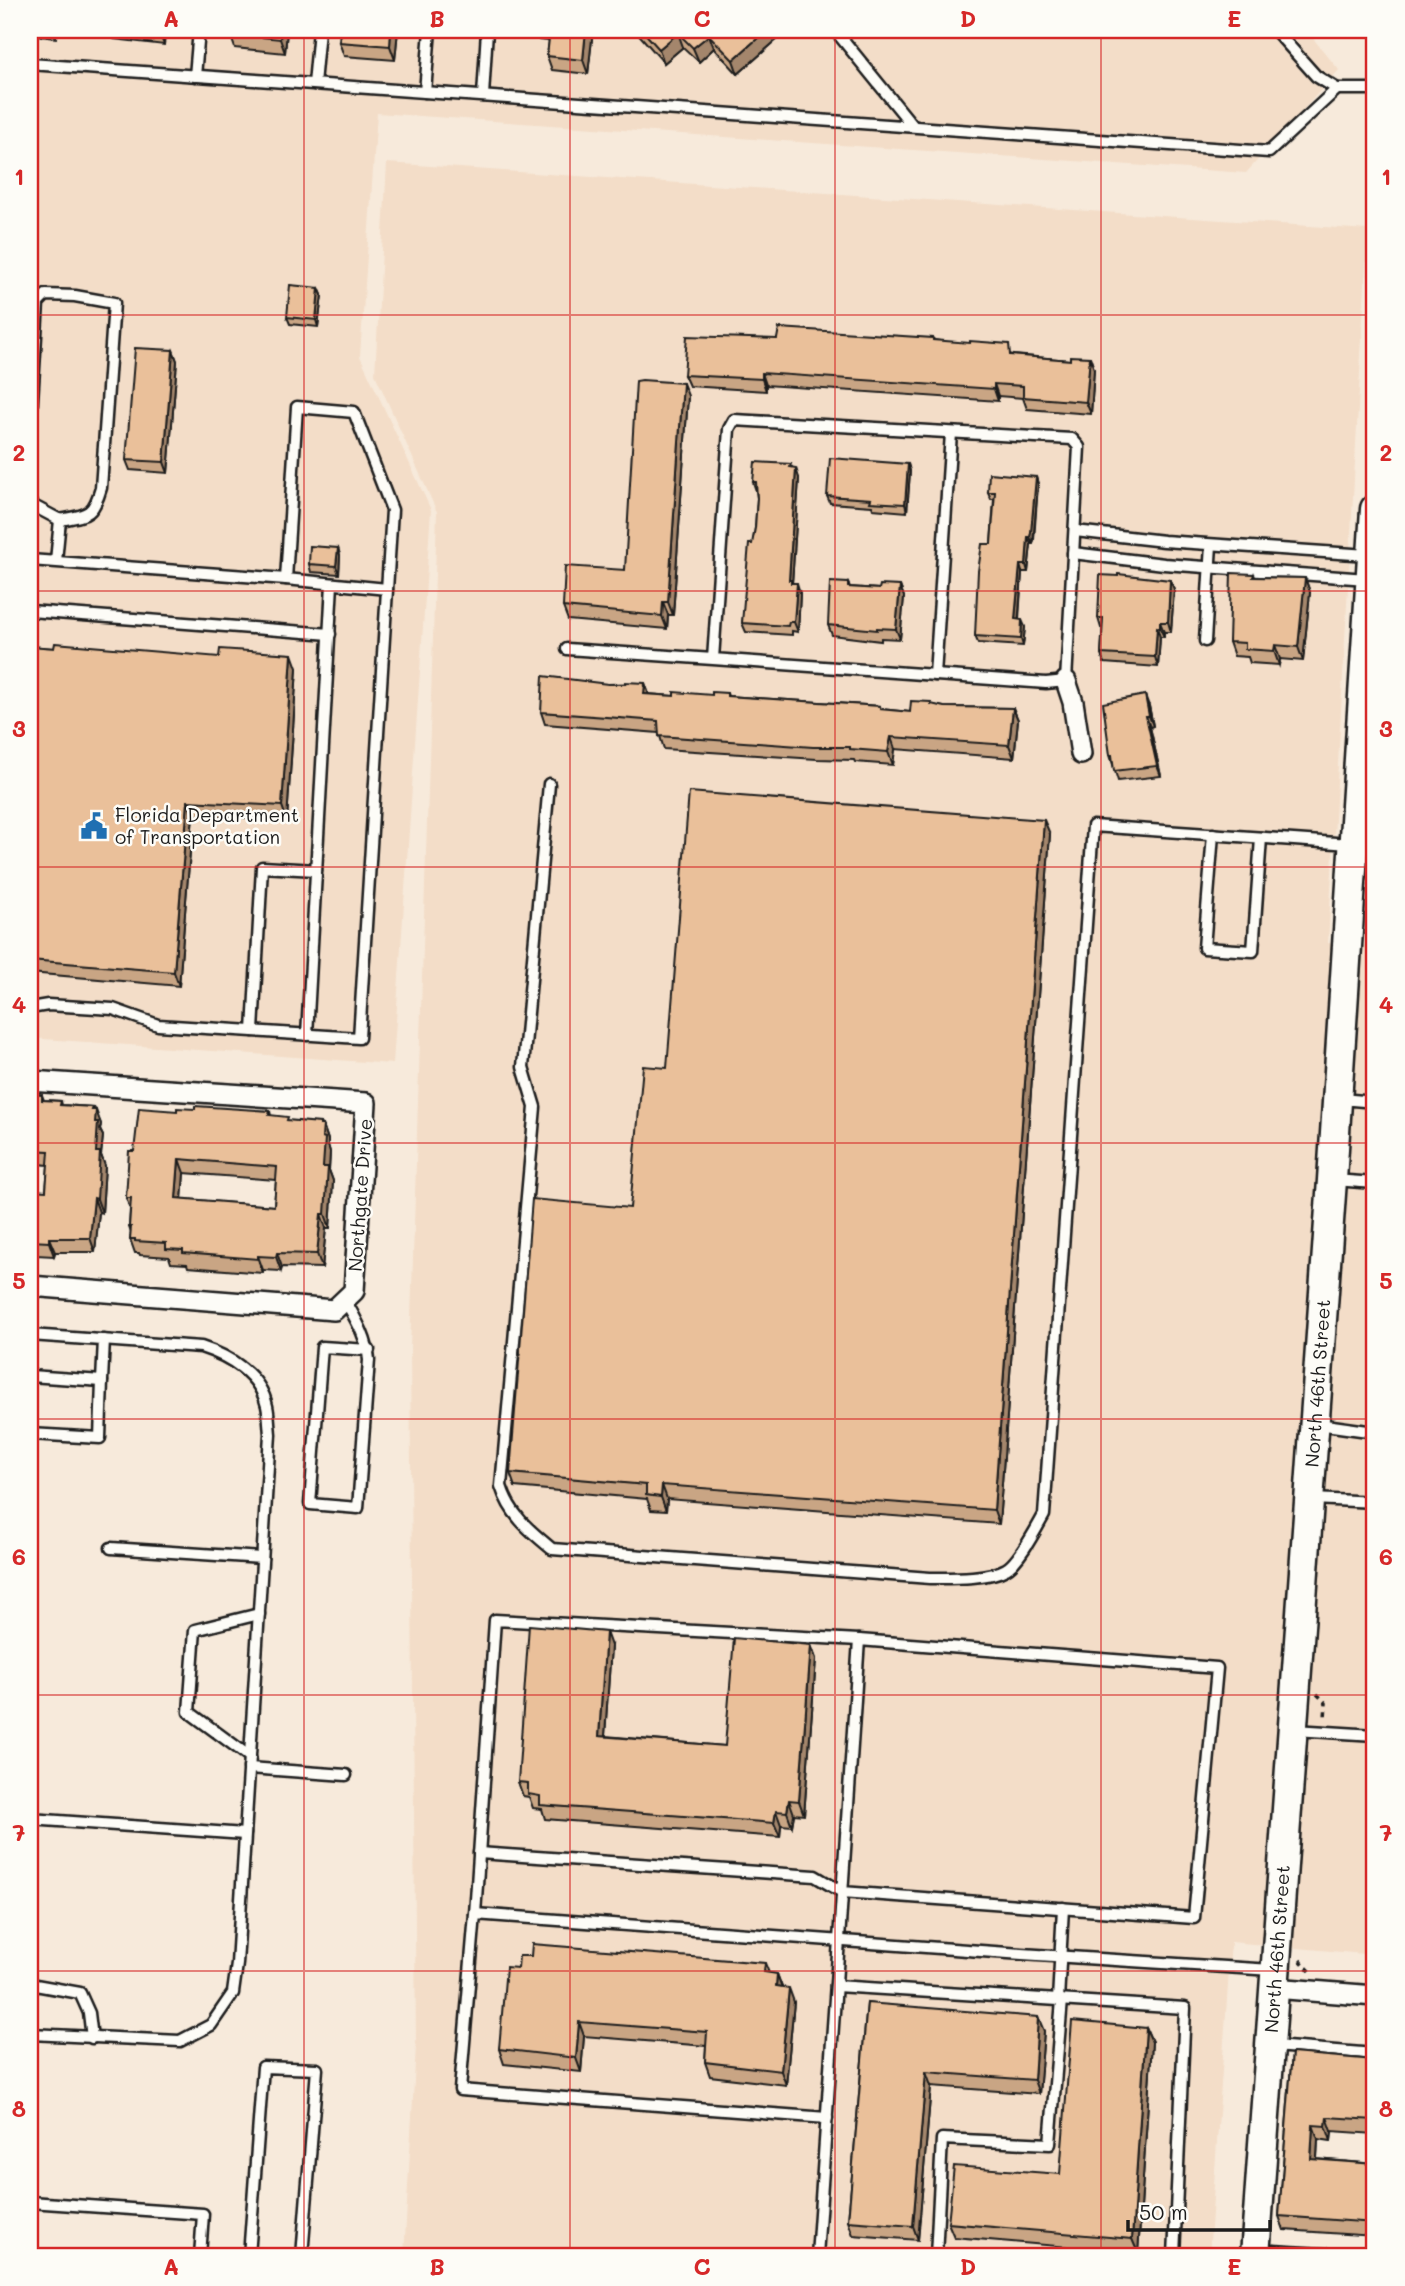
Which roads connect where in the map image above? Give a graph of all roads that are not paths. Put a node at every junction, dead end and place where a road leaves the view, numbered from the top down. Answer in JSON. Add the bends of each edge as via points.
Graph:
{"nodes":[{"id":1,"x":199,"y":30,"type":"edge"},
{"id":2,"x":319,"y":30,"type":"edge"},
{"id":3,"x":430,"y":30,"type":"edge"},
{"id":4,"x":487,"y":30,"type":"edge"},
{"id":5,"x":835,"y":30,"type":"edge"},
{"id":6,"x":1275,"y":30,"type":"edge"},
{"id":7,"x":30,"y":64,"type":"edge"},
{"id":8,"x":195,"y":76,"type":"junction"},
{"id":9,"x":313,"y":84,"type":"junction"},
{"id":10,"x":1337,"y":89,"type":"junction"},
{"id":11,"x":1375,"y":89,"type":"edge"},
{"id":12,"x":425,"y":92,"type":"junction"},
{"id":13,"x":483,"y":96,"type":"junction"},
{"id":14,"x":913,"y":126,"type":"junction"},
{"id":15,"x":951,"y":433,"type":"junction"},
{"id":16,"x":30,"y":435,"type":"edge"},
{"id":17,"x":30,"y":504,"type":"edge"},
{"id":18,"x":1375,"y":509,"type":"edge"},
{"id":19,"x":60,"y":520,"type":"junction"},
{"id":20,"x":1075,"y":531,"type":"junction"},
{"id":21,"x":1211,"y":545,"type":"junction"},
{"id":22,"x":1073,"y":553,"type":"junction"},
{"id":23,"x":30,"y":560,"type":"edge"},
{"id":24,"x":56,"y":561,"type":"junction"},
{"id":25,"x":1372,"y":567,"type":"junction"},
{"id":26,"x":1210,"y":568,"type":"junction"},
{"id":27,"x":286,"y":579,"type":"junction"},
{"id":28,"x":332,"y":584,"type":"junction"},
{"id":29,"x":387,"y":589,"type":"junction"},
{"id":30,"x":30,"y":611,"type":"edge"},
{"id":31,"x":330,"y":634,"type":"junction"},
{"id":32,"x":1205,"y":641,"type":"dead end"},
{"id":33,"x":568,"y":649,"type":"dead end"},
{"id":34,"x":713,"y":659,"type":"junction"},
{"id":35,"x":935,"y":675,"type":"junction"},
{"id":36,"x":1066,"y":681,"type":"junction"},
{"id":37,"x":1081,"y":754,"type":"dead end"},
{"id":38,"x":549,"y":784,"type":"dead end"},
{"id":39,"x":1213,"y":834,"type":"junction"},
{"id":40,"x":1261,"y":838,"type":"junction"},
{"id":41,"x":1354,"y":845,"type":"junction"},
{"id":42,"x":317,"y":870,"type":"junction"},
{"id":43,"x":30,"y":1008,"type":"edge"},
{"id":44,"x":253,"y":1031,"type":"junction"},
{"id":45,"x":307,"y":1035,"type":"junction"},
{"id":46,"x":30,"y":1081,"type":"edge"},
{"id":47,"x":1336,"y":1099,"type":"junction"},
{"id":48,"x":1375,"y":1102,"type":"edge"},
{"id":49,"x":1332,"y":1180,"type":"junction"},
{"id":50,"x":1375,"y":1183,"type":"edge"},
{"id":51,"x":30,"y":1286,"type":"edge"},
{"id":52,"x":345,"y":1300,"type":"junction"},
{"id":53,"x":30,"y":1335,"type":"edge"},
{"id":54,"x":104,"y":1340,"type":"junction"},
{"id":55,"x":369,"y":1350,"type":"junction"},
{"id":56,"x":30,"y":1376,"type":"edge"},
{"id":57,"x":102,"y":1381,"type":"junction"},
{"id":58,"x":1314,"y":1423,"type":"junction"},
{"id":59,"x":1375,"y":1432,"type":"edge"},
{"id":60,"x":30,"y":1434,"type":"edge"},
{"id":61,"x":1309,"y":1499,"type":"junction"},
{"id":62,"x":1375,"y":1502,"type":"edge"},
{"id":63,"x":111,"y":1548,"type":"dead end"},
{"id":64,"x":262,"y":1558,"type":"junction"},
{"id":65,"x":259,"y":1614,"type":"junction"},
{"id":66,"x":859,"y":1640,"type":"junction"},
{"id":67,"x":1293,"y":1729,"type":"junction"},
{"id":68,"x":1375,"y":1735,"type":"edge"},
{"id":69,"x":249,"y":1763,"type":"junction"},
{"id":70,"x":346,"y":1775,"type":"dead end"},
{"id":71,"x":30,"y":1819,"type":"edge"},
{"id":72,"x":245,"y":1834,"type":"junction"},
{"id":73,"x":479,"y":1853,"type":"junction"},
{"id":74,"x":842,"y":1892,"type":"junction"},
{"id":75,"x":1063,"y":1909,"type":"junction"},
{"id":76,"x":475,"y":1913,"type":"junction"},
{"id":77,"x":839,"y":1940,"type":"junction"},
{"id":78,"x":1060,"y":1957,"type":"junction"},
{"id":79,"x":1275,"y":1979,"type":"junction"},
{"id":80,"x":30,"y":1984,"type":"edge"},
{"id":81,"x":836,"y":1986,"type":"junction"},
{"id":82,"x":1375,"y":1996,"type":"edge"},
{"id":83,"x":1060,"y":2000,"type":"junction"},
{"id":84,"x":30,"y":2034,"type":"edge"},
{"id":85,"x":92,"y":2038,"type":"junction"},
{"id":86,"x":1270,"y":2045,"type":"junction"},
{"id":87,"x":1375,"y":2054,"type":"edge"},
{"id":88,"x":827,"y":2118,"type":"junction"},
{"id":89,"x":30,"y":2202,"type":"edge"},
{"id":90,"x":1255,"y":2253,"type":"edge"},
{"id":91,"x":200,"y":2256,"type":"edge"},
{"id":92,"x":249,"y":2256,"type":"edge"},
{"id":93,"x":302,"y":2256,"type":"edge"},
{"id":94,"x":817,"y":2256,"type":"edge"},
{"id":95,"x":936,"y":2256,"type":"edge"},
{"id":96,"x":1174,"y":2256,"type":"edge"},
{"id":97,"x":1354,"y":2256,"type":"edge"}],
"edges":[{"from":1,"to":8,"type":"lane"},
{"from":2,"to":9,"type":"lane"},
{"from":3,"to":12,"type":"lane"},
{"from":4,"to":13,"type":"lane"},
{"from":5,"to":14,"type":"lane"},
{"from":6,"to":10,"type":"lane","via":[[1316,76]]},
{"from":7,"to":8,"type":"lane"},
{"from":8,"to":9,"type":"lane"},
{"from":9,"to":12,"type":"lane"},
{"from":10,"to":11,"type":"lane"},
{"from":10,"to":14,"type":"lane","via":[[1269,152]]},
{"from":12,"to":13,"type":"lane"},
{"from":13,"to":14,"type":"lane"},
{"from":15,"to":20,"type":"lane","via":[[1072,439],[1079,447]]},
{"from":15,"to":34,"type":"lane","via":[[734,420],[729,429]]},
{"from":15,"to":35,"type":"lane"},
{"from":16,"to":19,"type":"lane","via":[[38,303],[46,295],[114,303],[101,488],[95,508]]},
{"from":17,"to":19,"type":"lane"},
{"from":18,"to":25,"type":"street","name":"North 46th Street"},
{"from":19,"to":24,"type":"lane"},
{"from":20,"to":21,"type":"lane"},
{"from":20,"to":22,"type":"lane"},
{"from":21,"to":25,"type":"lane"},
{"from":21,"to":26,"type":"lane"},
{"from":22,"to":26,"type":"lane"},
{"from":22,"to":36,"type":"lane"},
{"from":23,"to":24,"type":"lane"},
{"from":24,"to":27,"type":"lane"},
{"from":25,"to":26,"type":"lane"},
{"from":25,"to":41,"type":"street","name":"North 46th Street"},
{"from":26,"to":32,"type":"lane"},
{"from":27,"to":28,"type":"lane"},
{"from":27,"to":29,"type":"lane","via":[[297,407],[354,412],[392,510]]},
{"from":28,"to":29,"type":"lane"},
{"from":28,"to":31,"type":"lane"},
{"from":29,"to":45,"type":"lane","via":[[359,1038]]},
{"from":30,"to":31,"type":"lane"},
{"from":31,"to":42,"type":"lane"},
{"from":33,"to":34,"type":"lane"},
{"from":34,"to":35,"type":"lane"},
{"from":35,"to":36,"type":"lane"},
{"from":36,"to":37,"type":"street"},
{"from":38,"to":39,"type":"lane","via":[[523,1067],[535,1108],[501,1486],[507,1504],[552,1549],[930,1578],[968,1578],[1007,1569],[1044,1515],[1093,826]]},
{"from":39,"to":40,"type":"lane"},
{"from":39,"to":40,"type":"lane","via":[[1204,948],[1254,951]]},
{"from":40,"to":41,"type":"lane"},
{"from":41,"to":47,"type":"street","name":"North 46th Street"},
{"from":42,"to":44,"type":"lane","via":[[262,867]]},
{"from":42,"to":45,"type":"lane"},
{"from":43,"to":44,"type":"lane","via":[[113,1009],[158,1025]]},
{"from":44,"to":45,"type":"lane"},
{"from":46,"to":52,"type":"street","name":"Northgate Drive","via":[[366,1103],[354,1291]]},
{"from":47,"to":48,"type":"lane"},
{"from":47,"to":49,"type":"street","name":"North 46th Street"},
{"from":49,"to":50,"type":"lane"},
{"from":49,"to":58,"type":"street","name":"North 46th Street"},
{"from":51,"to":52,"type":"street","via":[[334,1310]]},
{"from":52,"to":55,"type":"lane"},
{"from":53,"to":54,"type":"lane"},
{"from":54,"to":57,"type":"lane"},
{"from":54,"to":64,"type":"lane","via":[[201,1347],[223,1354],[256,1382],[267,1405],[270,1434]]},
{"from":55,"to":55,"type":"lane","via":[[358,1508],[310,1504],[322,1347]]},
{"from":56,"to":57,"type":"lane"},
{"from":57,"to":60,"type":"lane","via":[[100,1438]]},
{"from":58,"to":59,"type":"lane"},
{"from":58,"to":61,"type":"street","name":"North 46th Street"},
{"from":61,"to":62,"type":"lane"},
{"from":61,"to":67,"type":"street","name":"North 46th Street"},
{"from":63,"to":64,"type":"lane"},
{"from":64,"to":65,"type":"lane"},
{"from":65,"to":69,"type":"lane"},
{"from":65,"to":69,"type":"lane","via":[[195,1630],[189,1712]]},
{"from":66,"to":73,"type":"lane","via":[[495,1620]]},
{"from":66,"to":74,"type":"lane"},
{"from":66,"to":75,"type":"lane","via":[[1217,1668],[1194,1918]]},
{"from":67,"to":68,"type":"lane"},
{"from":67,"to":79,"type":"street","name":"North 46th Street"},
{"from":69,"to":70,"type":"lane"},
{"from":69,"to":72,"type":"lane"},
{"from":71,"to":72,"type":"lane"},
{"from":72,"to":85,"type":"lane","via":[[233,1993],[211,2025],[180,2040]]},
{"from":73,"to":74,"type":"lane","via":[[815,1876]]},
{"from":73,"to":76,"type":"lane"},
{"from":74,"to":75,"type":"lane"},
{"from":74,"to":77,"type":"lane"},
{"from":75,"to":78,"type":"lane"},
{"from":76,"to":77,"type":"lane"},
{"from":76,"to":88,"type":"lane","via":[[460,2090]]},
{"from":77,"to":78,"type":"lane"},
{"from":77,"to":81,"type":"lane"},
{"from":78,"to":79,"type":"lane"},
{"from":78,"to":83,"type":"lane"},
{"from":79,"to":82,"type":"street"},
{"from":79,"to":86,"type":"street","name":"North 46th Street"},
{"from":80,"to":85,"type":"lane","via":[[80,1993],[89,2013]]},
{"from":81,"to":83,"type":"lane"},
{"from":81,"to":88,"type":"lane"},
{"from":83,"to":95,"type":"lane","via":[[1050,2144],[942,2139]]},
{"from":83,"to":96,"type":"lane","via":[[1185,2008]]},
{"from":84,"to":85,"type":"lane"},
{"from":86,"to":87,"type":"lane"},
{"from":86,"to":90,"type":"street","name":"North 46th Street"},
{"from":88,"to":94,"type":"lane"},
{"from":89,"to":91,"type":"lane","via":[[203,2214]]},
{"from":90,"to":97,"type":"lane"},
{"from":92,"to":93,"type":"lane","via":[[263,2067],[317,2069]]}]}
